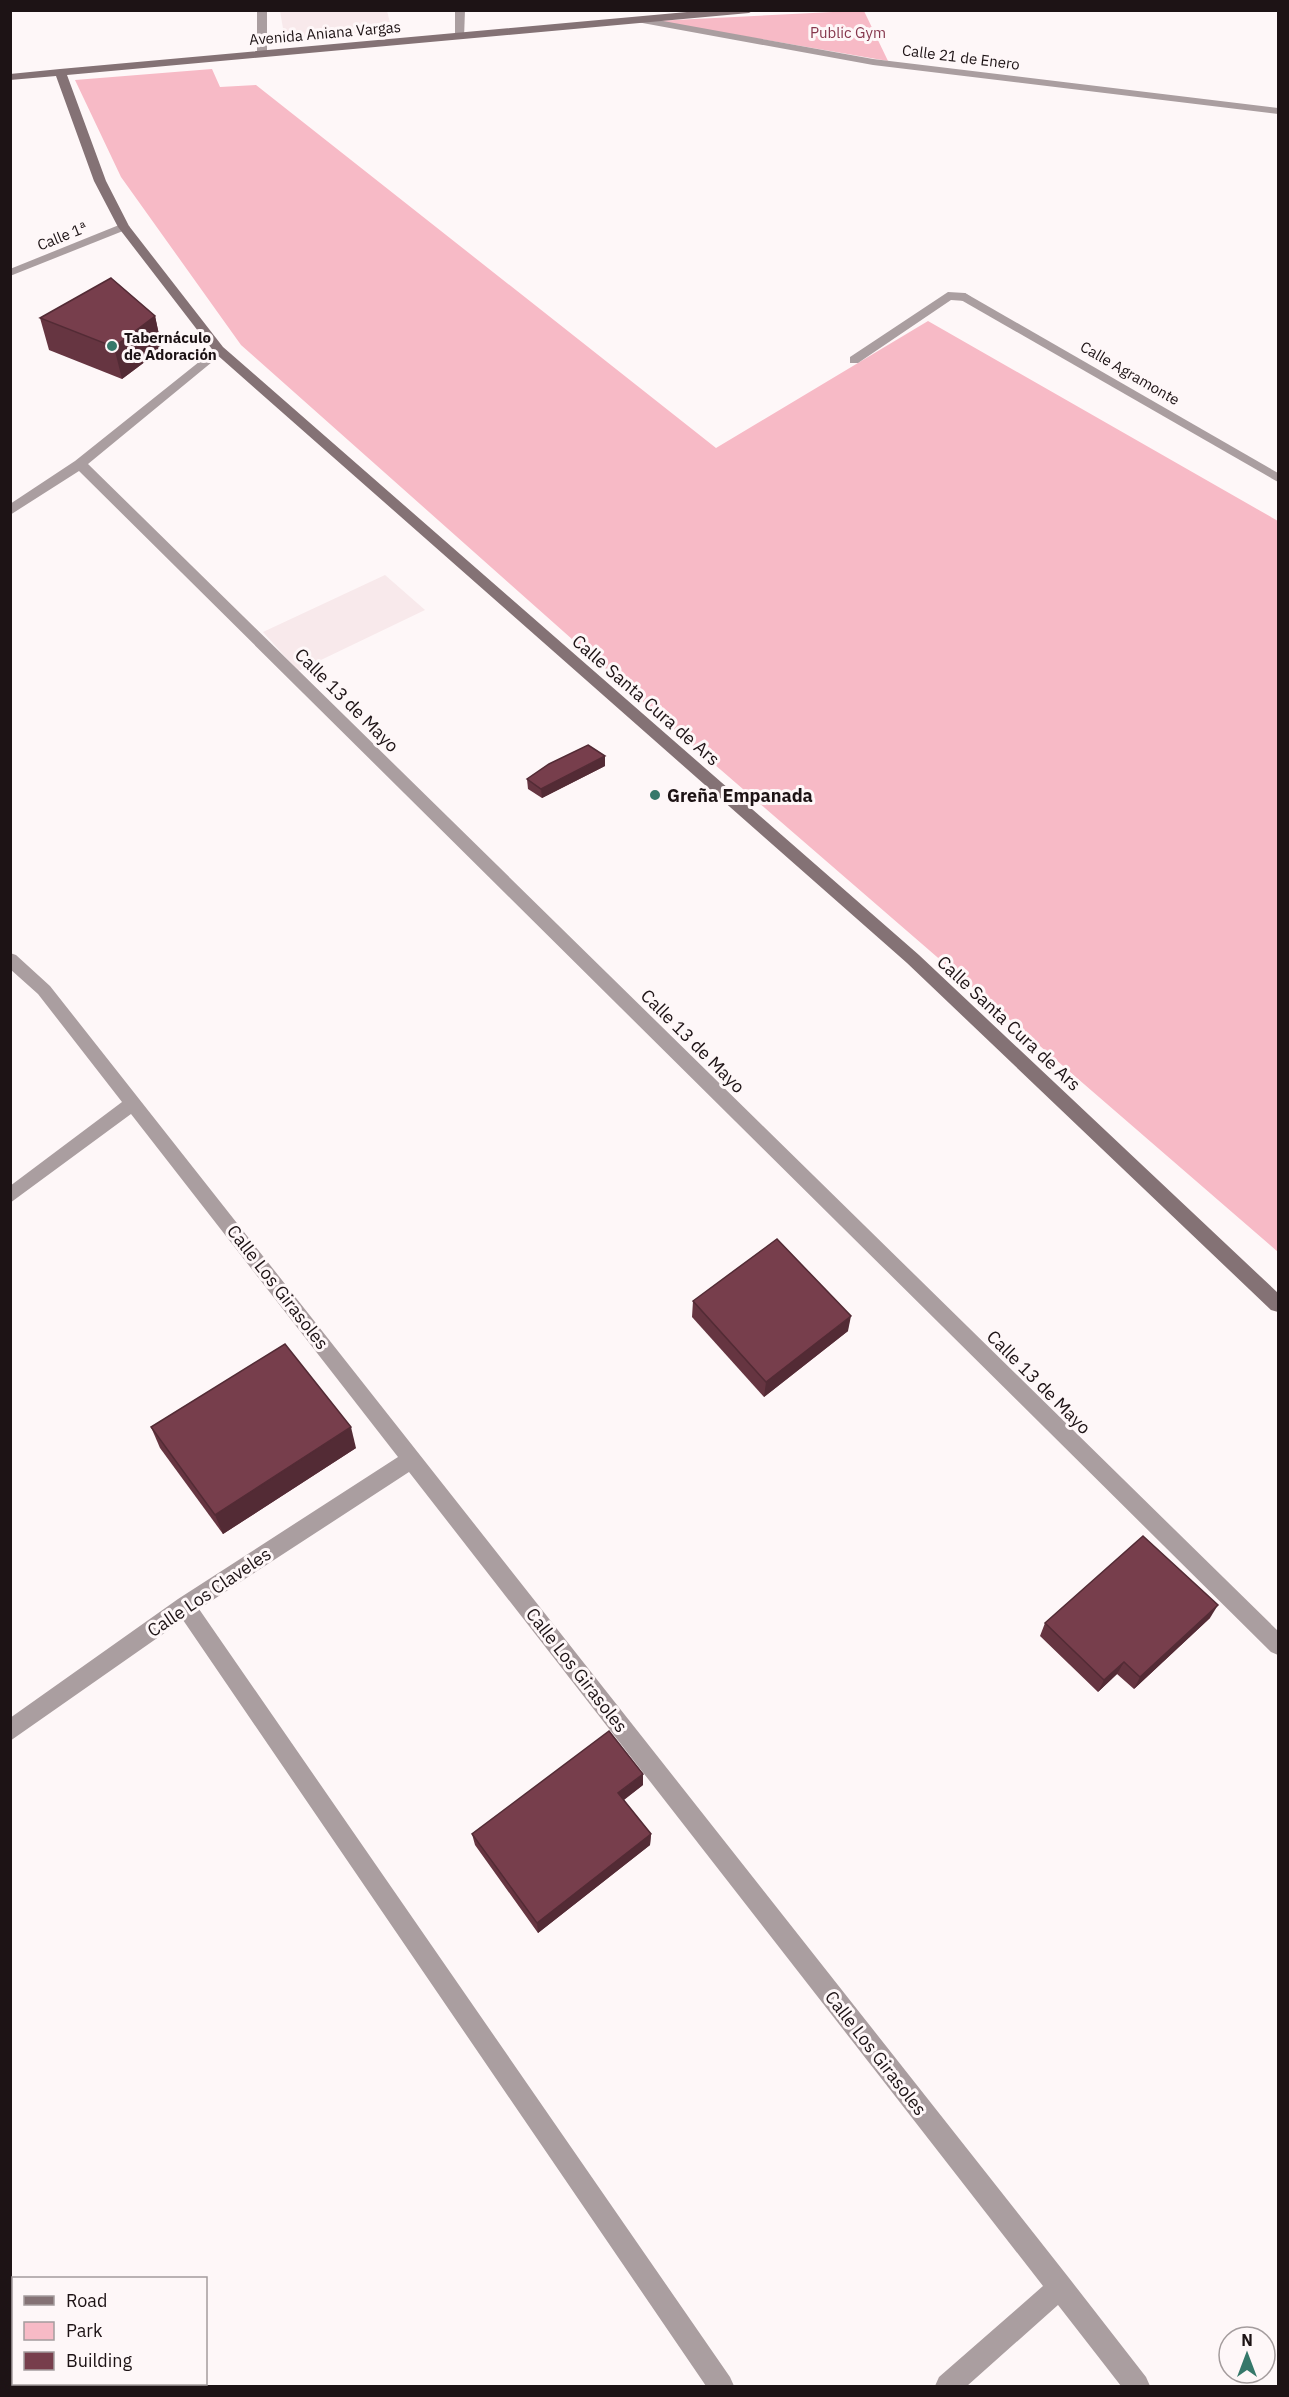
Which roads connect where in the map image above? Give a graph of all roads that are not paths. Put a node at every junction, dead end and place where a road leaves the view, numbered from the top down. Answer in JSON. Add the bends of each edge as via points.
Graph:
{"nodes":[{"id":1,"x":262,"y":10,"type":"edge"},
{"id":2,"x":460,"y":10,"type":"edge"},
{"id":3,"x":749,"y":10,"type":"edge"},
{"id":4,"x":641,"y":20,"type":"junction"},
{"id":5,"x":460,"y":36,"type":"junction"},
{"id":6,"x":262,"y":54,"type":"junction"},
{"id":7,"x":60,"y":72,"type":"junction"},
{"id":8,"x":10,"y":77,"type":"edge"},
{"id":9,"x":1278,"y":111,"type":"edge"},
{"id":10,"x":124,"y":227,"type":"junction"},
{"id":11,"x":10,"y":273,"type":"edge"},
{"id":12,"x":219,"y":350,"type":"junction"},
{"id":13,"x":854,"y":360,"type":"dead end"},
{"id":14,"x":80,"y":464,"type":"junction"},
{"id":15,"x":1278,"y":478,"type":"edge"},
{"id":16,"x":10,"y":511,"type":"edge"},
{"id":17,"x":10,"y":959,"type":"edge"},
{"id":18,"x":133,"y":1103,"type":"junction"},
{"id":19,"x":10,"y":1196,"type":"edge"},
{"id":20,"x":1278,"y":1304,"type":"edge"},
{"id":21,"x":412,"y":1459,"type":"junction"},
{"id":22,"x":185,"y":1606,"type":"junction"},
{"id":23,"x":1278,"y":1645,"type":"edge"},
{"id":24,"x":10,"y":1731,"type":"edge"},
{"id":25,"x":1060,"y":2287,"type":"junction"},
{"id":26,"x":721,"y":2386,"type":"edge"},
{"id":27,"x":948,"y":2386,"type":"edge"},
{"id":28,"x":1137,"y":2386,"type":"edge"}],
"edges":[{"from":1,"to":6,"type":"street"},
{"from":2,"to":5,"type":"street"},
{"from":3,"to":4,"type":"street","name":"Avenida Aniana Vargas"},
{"from":4,"to":5,"type":"street","name":"Avenida Aniana Vargas"},
{"from":4,"to":9,"type":"street","name":"Calle 21 de Enero","via":[[873,62]]},
{"from":5,"to":6,"type":"street","name":"Avenida Aniana Vargas"},
{"from":6,"to":7,"type":"street","name":"Avenida Aniana Vargas"},
{"from":7,"to":8,"type":"street","name":"Avenida Aniana Vargas"},
{"from":7,"to":10,"type":"street","name":"Calle Santa Cura de Ars","via":[[100,181]]},
{"from":10,"to":11,"type":"street","name":"Calle 1ª"},
{"from":10,"to":12,"type":"street","name":"Calle Santa Cura de Ars"},
{"from":12,"to":14,"type":"street"},
{"from":12,"to":20,"type":"street","name":"Calle Santa Cura de Ars","via":[[913,959]]},
{"from":13,"to":15,"type":"street","name":"Calle Agramonte","via":[[948,296],[965,297]]},
{"from":14,"to":16,"type":"street"},
{"from":14,"to":23,"type":"street","name":"Calle 13 de Mayo"},
{"from":17,"to":18,"type":"street","name":"Calle Los Girasoles","via":[[44,990]]},
{"from":18,"to":19,"type":"street"},
{"from":18,"to":21,"type":"street","name":"Calle Los Girasoles"},
{"from":21,"to":22,"type":"street","name":"Calle Los Claveles"},
{"from":21,"to":25,"type":"street","name":"Calle Los Girasoles"},
{"from":22,"to":24,"type":"street","name":"Calle Los Claveles"},
{"from":22,"to":26,"type":"street"},
{"from":25,"to":27,"type":"street"},
{"from":25,"to":28,"type":"street","name":"Calle Los Girasoles"}]}
